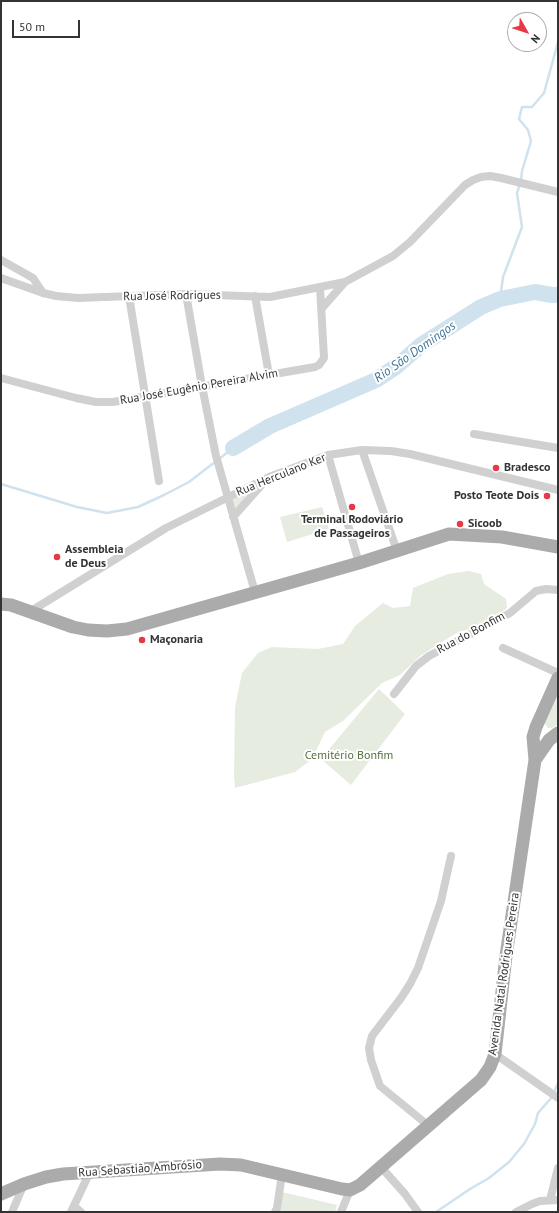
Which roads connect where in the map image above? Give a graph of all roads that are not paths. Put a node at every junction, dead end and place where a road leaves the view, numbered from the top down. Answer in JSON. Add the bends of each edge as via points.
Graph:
{"nodes":[{"id":1,"x":558,"y":192,"type":"edge"},
{"id":2,"x":1,"y":260,"type":"edge"},
{"id":3,"x":1,"y":278,"type":"edge"},
{"id":4,"x":345,"y":282,"type":"junction"},
{"id":5,"x":320,"y":287,"type":"junction"},
{"id":6,"x":43,"y":293,"type":"junction"},
{"id":7,"x":186,"y":294,"type":"junction"},
{"id":8,"x":129,"y":296,"type":"junction"},
{"id":9,"x":255,"y":296,"type":"junction"},
{"id":10,"x":322,"y":308,"type":"junction"},
{"id":11,"x":269,"y":374,"type":"junction"},
{"id":12,"x":1,"y":378,"type":"edge"},
{"id":13,"x":202,"y":386,"type":"junction"},
{"id":14,"x":144,"y":397,"type":"junction"},
{"id":15,"x":474,"y":434,"type":"dead end"},
{"id":16,"x":558,"y":448,"type":"edge"},
{"id":17,"x":362,"y":450,"type":"junction"},
{"id":18,"x":328,"y":455,"type":"junction"},
{"id":19,"x":269,"y":477,"type":"junction"},
{"id":20,"x":159,"y":481,"type":"dead end"},
{"id":21,"x":558,"y":490,"type":"edge"},
{"id":22,"x":228,"y":497,"type":"junction"},
{"id":23,"x":233,"y":517,"type":"junction"},
{"id":24,"x":558,"y":547,"type":"edge"},
{"id":25,"x":397,"y":551,"type":"junction"},
{"id":26,"x":359,"y":563,"type":"junction"},
{"id":27,"x":558,"y":590,"type":"edge"},
{"id":28,"x":255,"y":592,"type":"junction"},
{"id":29,"x":1,"y":604,"type":"edge"},
{"id":30,"x":31,"y":611,"type":"junction"},
{"id":31,"x":503,"y":648,"type":"dead end"},
{"id":32,"x":558,"y":673,"type":"edge"},
{"id":33,"x":558,"y":678,"type":"edge"},
{"id":34,"x":394,"y":694,"type":"dead end"},
{"id":35,"x":553,"y":736,"type":"edge"},
{"id":36,"x":533,"y":737,"type":"junction"},
{"id":37,"x":535,"y":760,"type":"junction"},
{"id":38,"x":451,"y":856,"type":"dead end"},
{"id":39,"x":495,"y":1054,"type":"junction"},
{"id":40,"x":558,"y":1098,"type":"edge"},
{"id":41,"x":428,"y":1126,"type":"junction"},
{"id":42,"x":381,"y":1167,"type":"junction"},
{"id":43,"x":558,"y":1168,"type":"edge"},
{"id":44,"x":89,"y":1174,"type":"junction"},
{"id":45,"x":282,"y":1174,"type":"junction"},
{"id":46,"x":24,"y":1184,"type":"junction"},
{"id":47,"x":350,"y":1190,"type":"junction"},
{"id":48,"x":1,"y":1194,"type":"edge"},
{"id":49,"x":554,"y":1200,"type":"edge"},
{"id":50,"x":72,"y":1209,"type":"edge"},
{"id":51,"x":12,"y":1212,"type":"edge"},
{"id":52,"x":81,"y":1212,"type":"edge"},
{"id":53,"x":275,"y":1212,"type":"edge"},
{"id":54,"x":341,"y":1212,"type":"edge"},
{"id":55,"x":418,"y":1212,"type":"edge"},
{"id":56,"x":516,"y":1212,"type":"edge"}],
"edges":[{"from":1,"to":4,"type":"street","name":"Rua José Rodrigues","via":[[490,176],[473,180],[402,250]]},
{"from":2,"to":6,"type":"street","via":[[33,278]]},
{"from":3,"to":6,"type":"street","name":"Rua José Rodrigues"},
{"from":4,"to":5,"type":"street","name":"Rua José Rodrigues"},
{"from":4,"to":10,"type":"street","name":"Rua José Rodrigues"},
{"from":5,"to":9,"type":"street","name":"Rua José Rodrigues","via":[[270,296]]},
{"from":5,"to":10,"type":"street","name":"Rua José Eugênio Pereira Alvim"},
{"from":6,"to":8,"type":"street","name":"Rua José Rodrigues","via":[[78,298]]},
{"from":7,"to":8,"type":"street","name":"Rua José Rodrigues"},
{"from":7,"to":9,"type":"street","name":"Rua José Rodrigues"},
{"from":7,"to":13,"type":"street"},
{"from":8,"to":14,"type":"street"},
{"from":9,"to":11,"type":"street"},
{"from":10,"to":11,"type":"street","name":"Rua José Eugênio Pereira Alvim","via":[[322,362],[315,367]]},
{"from":11,"to":13,"type":"street","name":"Rua José Eugênio Pereira Alvim"},
{"from":12,"to":14,"type":"street","name":"Rua José Eugênio Pereira Alvim","via":[[91,401],[113,402]]},
{"from":13,"to":14,"type":"street","name":"Rua José Eugênio Pereira Alvim"},
{"from":13,"to":22,"type":"street","via":[[216,456]]},
{"from":14,"to":20,"type":"street"},
{"from":15,"to":16,"type":"street"},
{"from":17,"to":18,"type":"street","name":"Rua Herculano Ker"},
{"from":17,"to":21,"type":"street","name":"Rua Herculano Ker","via":[[410,454]]},
{"from":17,"to":25,"type":"street"},
{"from":18,"to":19,"type":"street","name":"Rua Herculano Ker"},
{"from":18,"to":26,"type":"street"},
{"from":19,"to":22,"type":"street","name":"Rua Herculano Ker"},
{"from":19,"to":23,"type":"street"},
{"from":22,"to":23,"type":"street"},
{"from":22,"to":30,"type":"street","name":"Rua Herculano Ker","via":[[166,528]]},
{"from":23,"to":28,"type":"street"},
{"from":24,"to":25,"type":"main road","via":[[502,537],[453,533]]},
{"from":25,"to":26,"type":"main road"},
{"from":26,"to":28,"type":"main road"},
{"from":27,"to":34,"type":"street","name":"Rua do Bonfim","via":[[546,588],[536,591],[510,613],[428,656],[416,666]]},
{"from":28,"to":30,"type":"main road","via":[[126,629],[107,631],[74,627]]},
{"from":29,"to":30,"type":"main road"},
{"from":31,"to":32,"type":"street"},
{"from":33,"to":36,"type":"main road","name":"Avenida Natal Rodrigues Pereira"},
{"from":35,"to":36,"type":"main road","via":[[540,740]]},
{"from":35,"to":37,"type":"main road"},
{"from":36,"to":37,"type":"main road","name":"Avenida Natal Rodrigues Pereira"},
{"from":37,"to":39,"type":"main road","name":"Avenida Natal Rodrigues Pereira","via":[[506,956]]},
{"from":38,"to":41,"type":"street","via":[[441,901],[418,968],[401,998],[372,1036],[369,1048],[380,1086]]},
{"from":39,"to":40,"type":"street"},
{"from":39,"to":41,"type":"main road","name":"Avenida Natal Rodrigues Pereira","via":[[481,1080]]},
{"from":41,"to":42,"type":"main road","name":"Avenida Natal Rodrigues Pereira"},
{"from":42,"to":47,"type":"main road","name":"Avenida Natal Rodrigues Pereira"},
{"from":42,"to":55,"type":"street"},
{"from":43,"to":49,"type":"street"},
{"from":44,"to":45,"type":"main road","name":"Rua Sebastião Ambrósio","via":[[220,1164],[240,1165]]},
{"from":44,"to":46,"type":"main road","name":"Rua Sebastião Ambrósio","via":[[64,1174]]},
{"from":44,"to":50,"type":"street"},
{"from":45,"to":47,"type":"main road"},
{"from":45,"to":53,"type":"street"},
{"from":46,"to":48,"type":"main road","name":"Rua Sebastião Ambrósio"},
{"from":46,"to":51,"type":"street"},
{"from":47,"to":54,"type":"street"},
{"from":49,"to":56,"type":"street","via":[[532,1204]]},
{"from":50,"to":52,"type":"street"}]}
